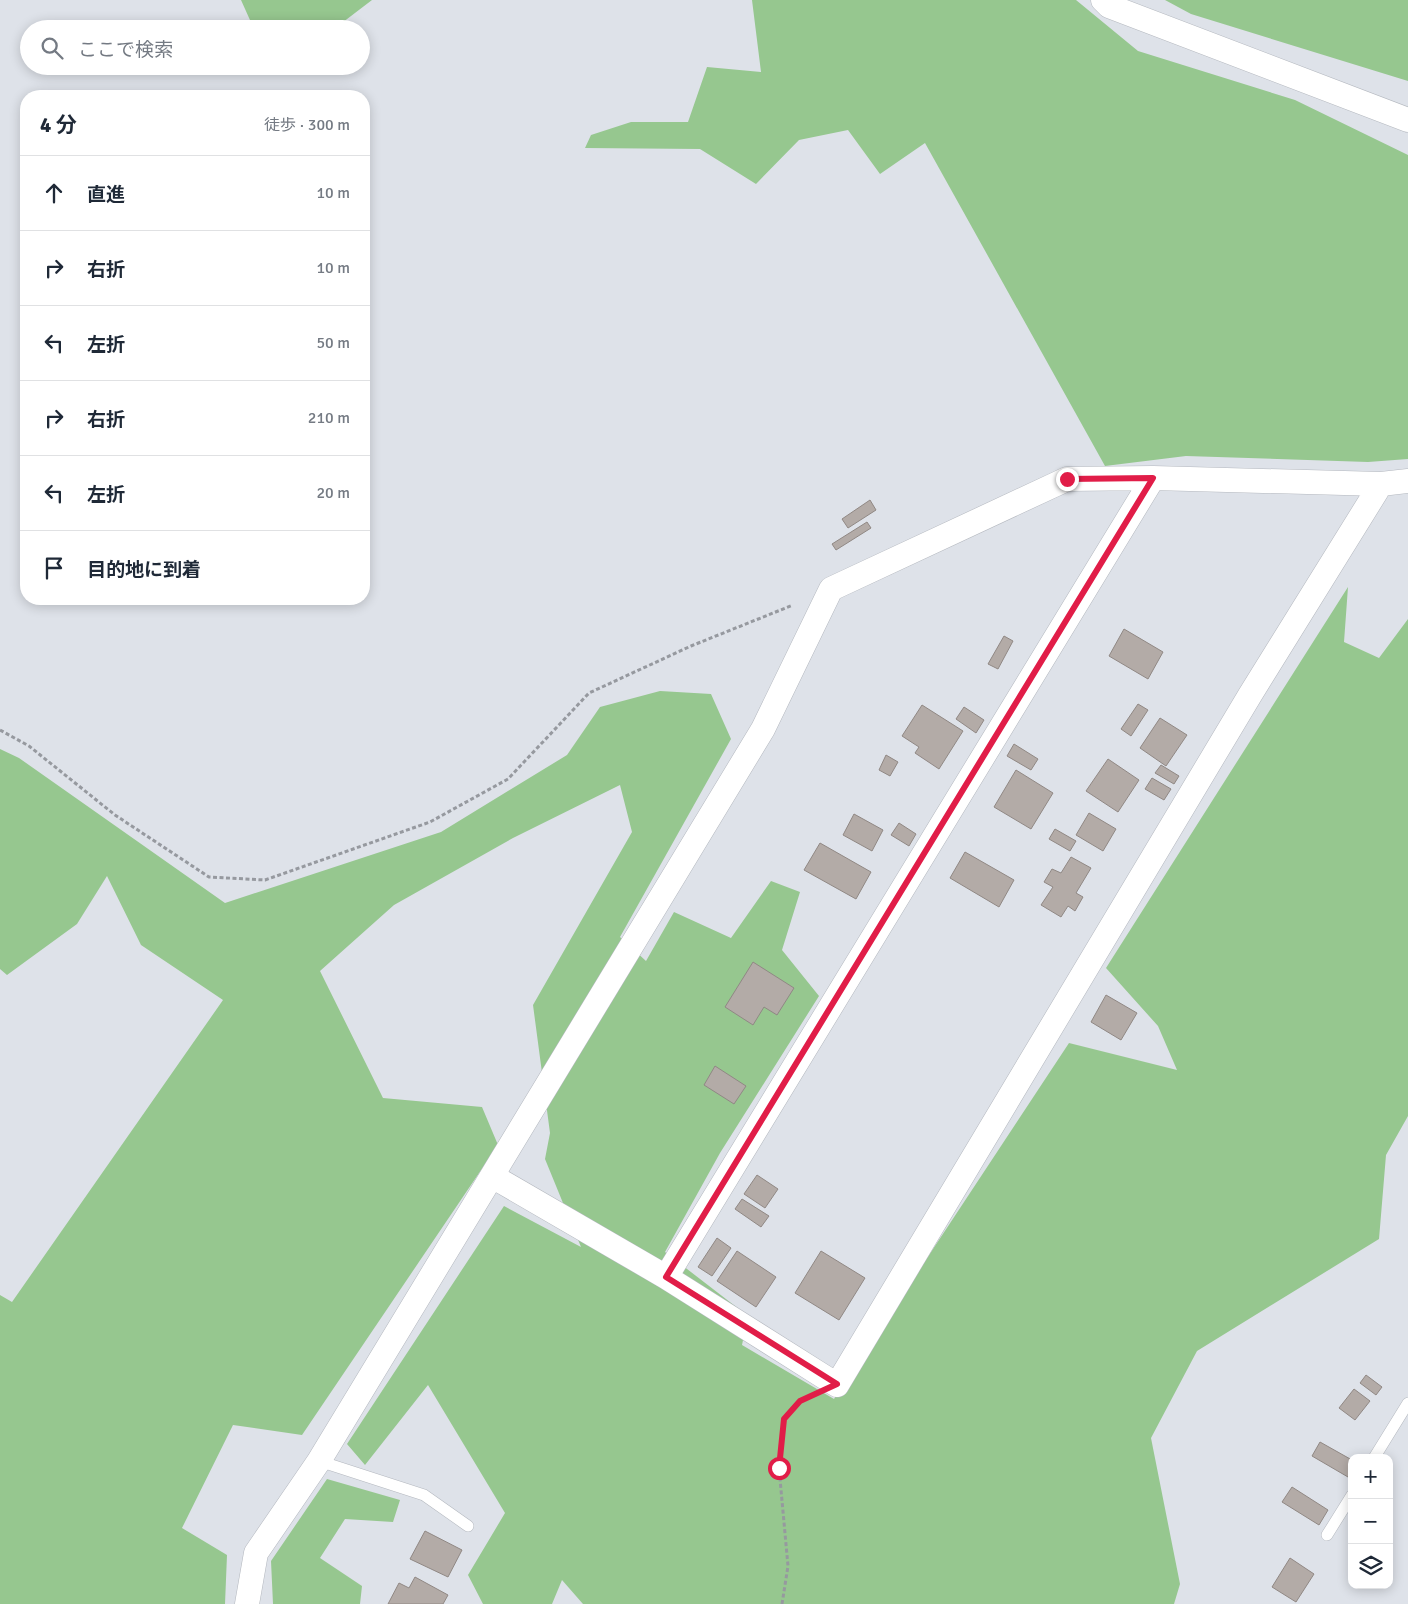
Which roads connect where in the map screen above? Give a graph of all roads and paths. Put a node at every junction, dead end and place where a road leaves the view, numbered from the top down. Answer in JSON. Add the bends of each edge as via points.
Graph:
{"nodes":[{"id":1,"x":1103,"y":0,"type":"edge"},
{"id":2,"x":1408,"y":120,"type":"edge"},
{"id":3,"x":1153,"y":478,"type":"junction"},
{"id":4,"x":1408,"y":481,"type":"edge"},
{"id":5,"x":1381,"y":484,"type":"junction"},
{"id":6,"x":831,"y":589,"type":"junction"},
{"id":7,"x":0,"y":730,"type":"edge"},
{"id":8,"x":492,"y":1176,"type":"junction"},
{"id":9,"x":666,"y":1277,"type":"junction"},
{"id":10,"x":837,"y":1384,"type":"junction"},
{"id":11,"x":1408,"y":1403,"type":"edge"},
{"id":12,"x":1376,"y":1454,"type":"edge"},
{"id":13,"x":319,"y":1461,"type":"junction"},
{"id":14,"x":1350,"y":1499,"type":"edge"},
{"id":15,"x":468,"y":1526,"type":"dead end"},
{"id":16,"x":1327,"y":1535,"type":"dead end"},
{"id":17,"x":247,"y":1604,"type":"edge"},
{"id":18,"x":782,"y":1604,"type":"edge"}],
"edges":[{"from":1,"to":2,"type":"street","via":[[1109,6]]},
{"from":3,"to":5,"type":"street"},
{"from":3,"to":6,"type":"street","via":[[1067,479]]},
{"from":3,"to":9,"type":"street"},
{"from":4,"to":5,"type":"street"},
{"from":5,"to":10,"type":"street","via":[[1250,695]]},
{"from":6,"to":7,"type":"path","via":[[691,646],[589,693],[508,779],[430,822],[265,880],[209,877],[114,815],[29,746]]},
{"from":6,"to":8,"type":"street","via":[[763,729]]},
{"from":8,"to":9,"type":"street"},
{"from":8,"to":13,"type":"street"},
{"from":9,"to":10,"type":"street"},
{"from":10,"to":18,"type":"path","via":[[800,1401],[784,1419],[779,1468],[788,1566]]},
{"from":11,"to":12,"type":"lane"},
{"from":13,"to":15,"type":"lane","via":[[424,1495]]},
{"from":13,"to":17,"type":"street","via":[[256,1553]]},
{"from":14,"to":16,"type":"lane"}]}
